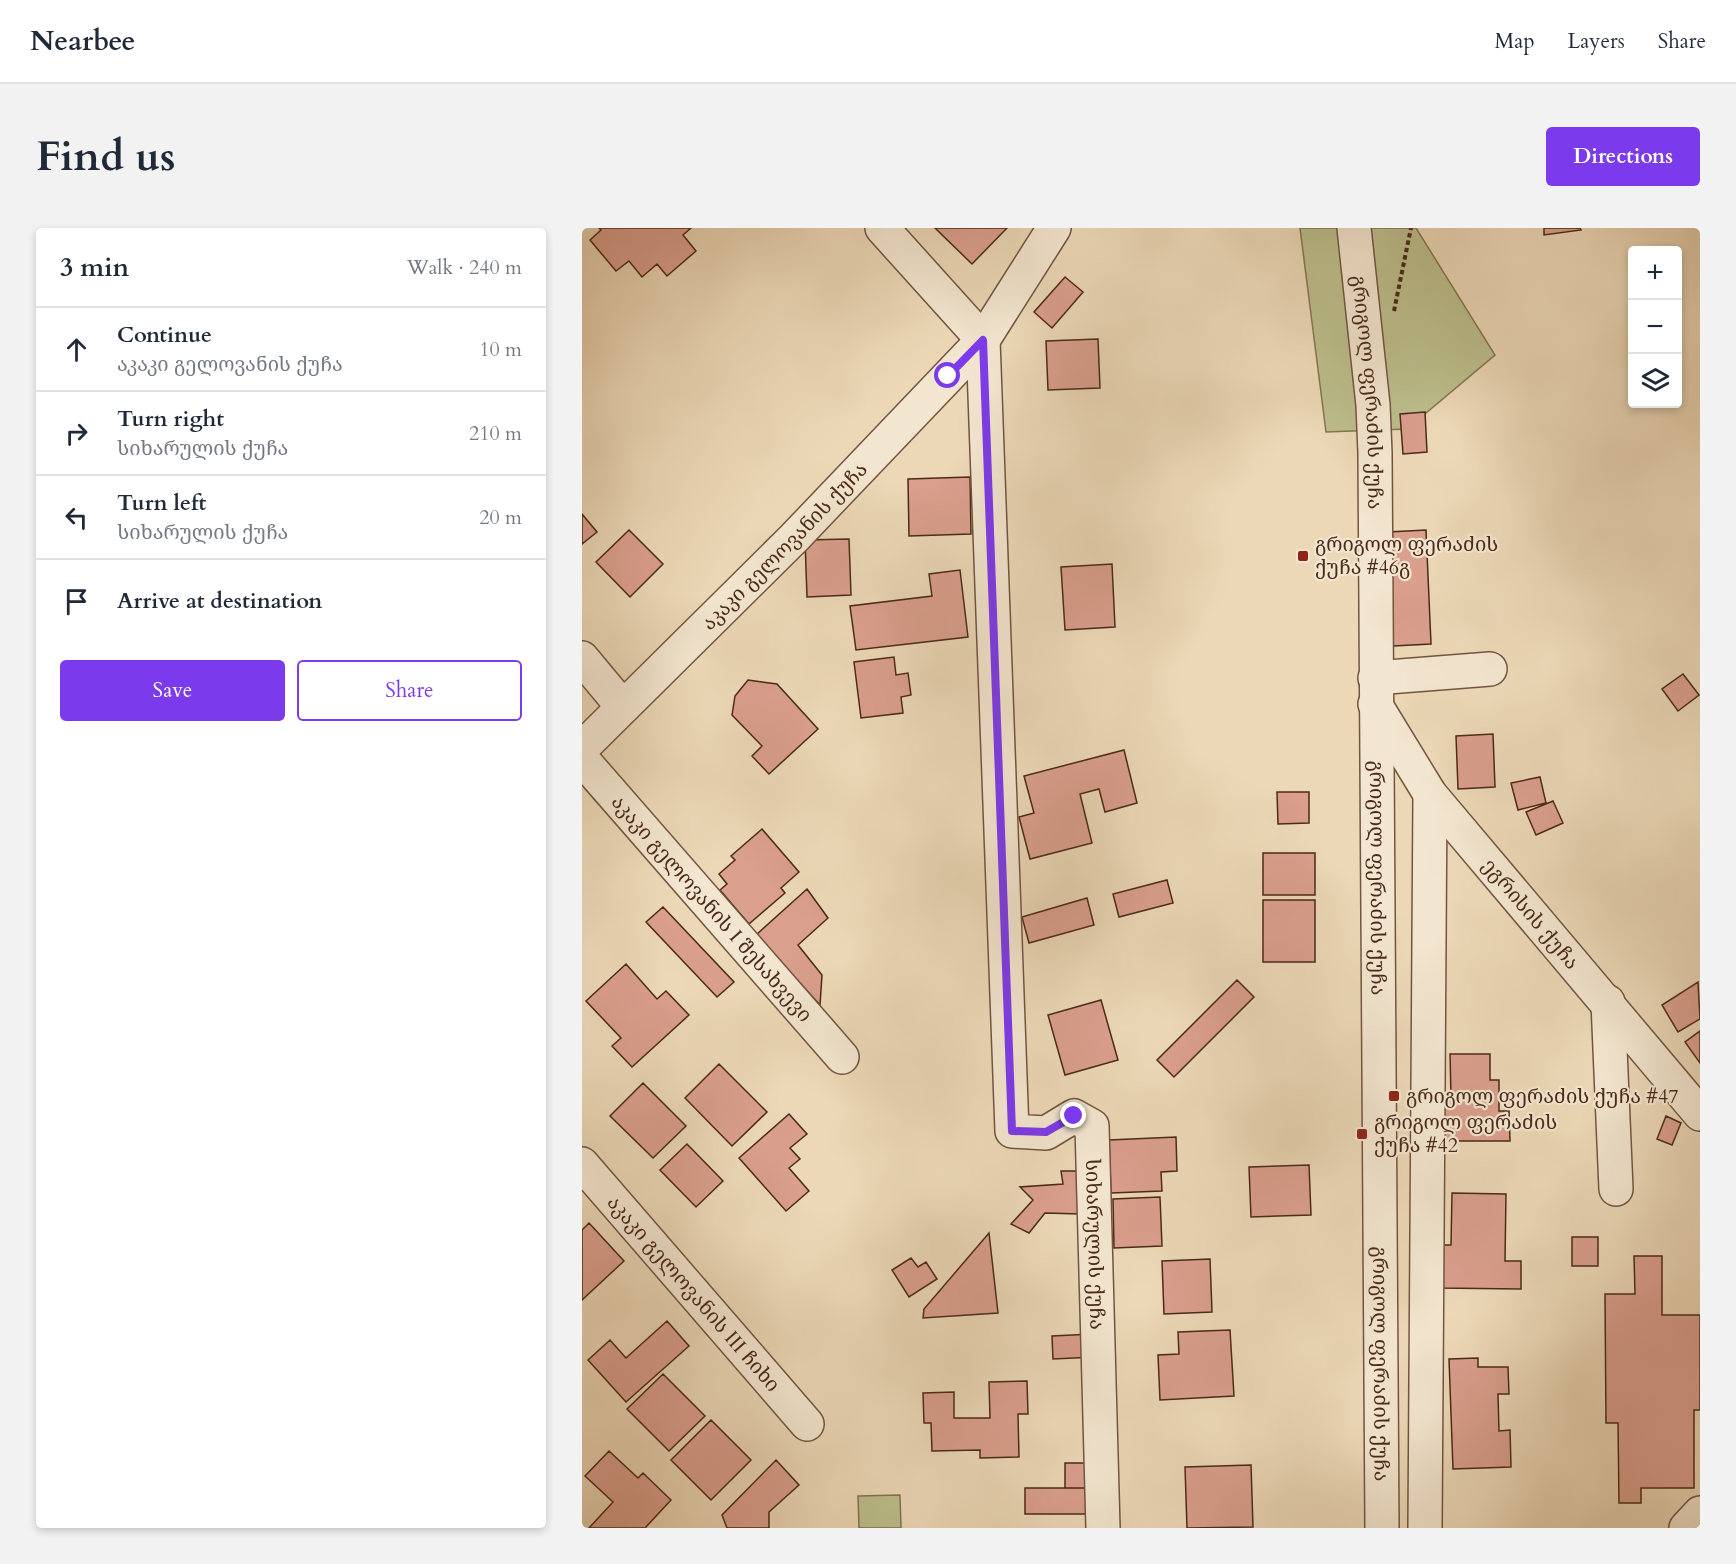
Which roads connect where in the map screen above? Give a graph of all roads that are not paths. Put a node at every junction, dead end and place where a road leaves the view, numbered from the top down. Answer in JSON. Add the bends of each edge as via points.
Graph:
{"nodes":[{"id":1,"x":882,"y":228,"type":"edge"},
{"id":2,"x":1054,"y":228,"type":"edge"},
{"id":3,"x":1354,"y":228,"type":"edge"},
{"id":4,"x":983,"y":340,"type":"junction"},
{"id":5,"x":582,"y":658,"type":"edge"},
{"id":6,"x":1490,"y":669,"type":"dead end"},
{"id":7,"x":1375,"y":691,"type":"junction"},
{"id":8,"x":622,"y":706,"type":"junction"},
{"id":9,"x":582,"y":748,"type":"edge"},
{"id":10,"x":582,"y":759,"type":"edge"},
{"id":11,"x":1430,"y":794,"type":"junction"},
{"id":12,"x":1608,"y":1002,"type":"junction"},
{"id":13,"x":842,"y":1057,"type":"dead end"},
{"id":14,"x":1700,"y":1114,"type":"edge"},
{"id":15,"x":582,"y":1164,"type":"edge"},
{"id":16,"x":1616,"y":1189,"type":"dead end"},
{"id":17,"x":807,"y":1424,"type":"dead end"},
{"id":18,"x":1700,"y":1513,"type":"edge"},
{"id":19,"x":1103,"y":1528,"type":"edge"},
{"id":20,"x":1382,"y":1528,"type":"edge"},
{"id":21,"x":1425,"y":1528,"type":"edge"},
{"id":22,"x":1686,"y":1528,"type":"edge"}],
"edges":[{"from":1,"to":4,"type":"street"},
{"from":2,"to":4,"type":"street","name":"აკაკი გელოვანის ქუჩა"},
{"from":3,"to":7,"type":"street","name":"გრიგოლ ფერაძის ქუჩა","via":[[1373,405]]},
{"from":4,"to":8,"type":"street","name":"აკაკი გელოვანის ქუჩა","via":[[794,538]]},
{"from":4,"to":19,"type":"street","name":"სიხარულის ქუჩა","via":[[1012,1131],[1046,1132],[1074,1116],[1092,1126]]},
{"from":5,"to":8,"type":"street"},
{"from":6,"to":7,"type":"street"},
{"from":7,"to":11,"type":"street","name":"ეგრისის ქუჩა"},
{"from":7,"to":20,"type":"street","name":"გრიგოლ ფერაძის ქუჩა"},
{"from":8,"to":9,"type":"street","name":"აკაკი გელოვანის ქუჩა"},
{"from":10,"to":13,"type":"street","name":"აკაკი გელოვანის I შესახვევი"},
{"from":11,"to":12,"type":"street","name":"ეგრისის ქუჩა"},
{"from":11,"to":21,"type":"street"},
{"from":12,"to":14,"type":"street","name":"ეგრისის ქუჩა"},
{"from":12,"to":16,"type":"street"},
{"from":15,"to":17,"type":"street","name":"აკაკი გელოვანის III ჩიხი"},
{"from":18,"to":22,"type":"street"}]}
